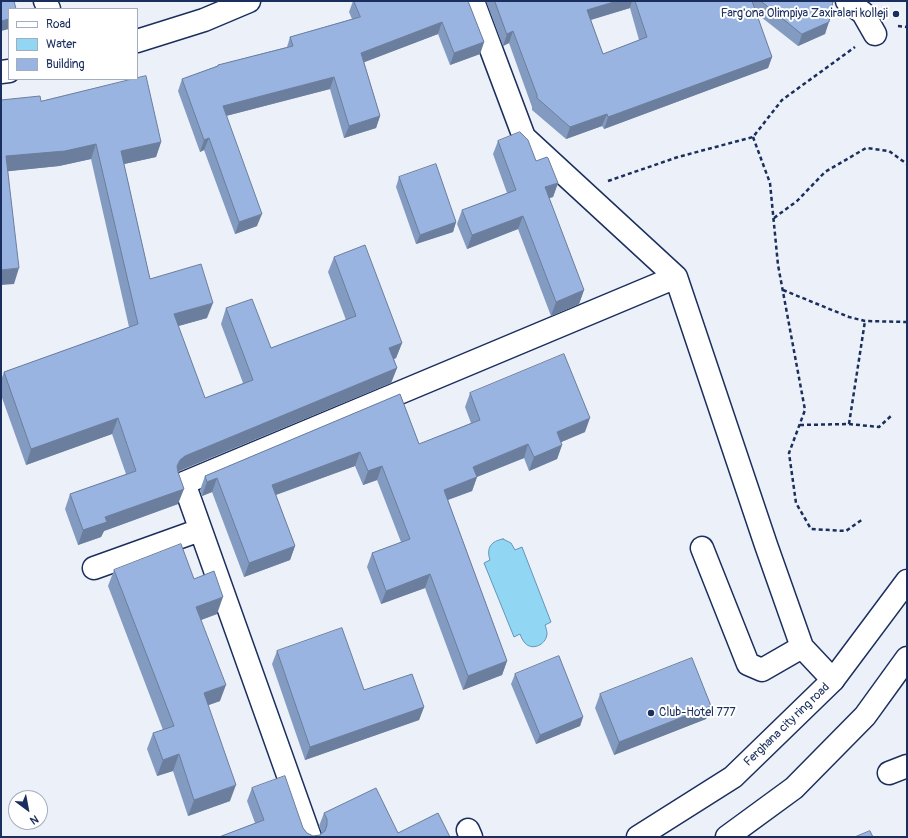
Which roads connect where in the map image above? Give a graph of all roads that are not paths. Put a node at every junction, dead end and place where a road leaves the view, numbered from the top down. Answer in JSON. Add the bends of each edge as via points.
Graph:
{"nodes":[{"id":1,"x":249,"y":1,"type":"edge"},
{"id":2,"x":473,"y":1,"type":"edge"},
{"id":3,"x":847,"y":1,"type":"edge"},
{"id":4,"x":875,"y":34,"type":"road end"},
{"id":5,"x":138,"y":41,"type":"edge"},
{"id":6,"x":676,"y":277,"type":"junction"},
{"id":7,"x":200,"y":530,"type":"junction"},
{"id":8,"x":702,"y":548,"type":"dead end"},
{"id":9,"x":94,"y":568,"type":"dead end"},
{"id":10,"x":907,"y":581,"type":"edge"},
{"id":11,"x":802,"y":647,"type":"junction"},
{"id":12,"x":907,"y":658,"type":"edge"},
{"id":13,"x":833,"y":680,"type":"junction"},
{"id":14,"x":310,"y":837,"type":"edge"},
{"id":15,"x":638,"y":837,"type":"edge"},
{"id":16,"x":727,"y":837,"type":"edge"}],
"edges":[{"from":1,"to":5,"type":"main road","via":[[204,20]]},
{"from":2,"to":6,"type":"main road","via":[[524,138]]},
{"from":3,"to":4,"type":"main road","via":[[863,13]]},
{"from":6,"to":7,"type":"main road","via":[[184,483]]},
{"from":6,"to":11,"type":"main road"},
{"from":7,"to":9,"type":"main road"},
{"from":7,"to":14,"type":"main road"},
{"from":8,"to":11,"type":"main road","via":[[748,664],[762,670]]},
{"from":10,"to":13,"type":"main road","name":"Ferghana city ring road"},
{"from":11,"to":13,"type":"main road"},
{"from":12,"to":16,"type":"main road","via":[[865,716],[794,788]]},
{"from":13,"to":15,"type":"main road","name":"Ferghana city ring road","via":[[733,777]]}]}
